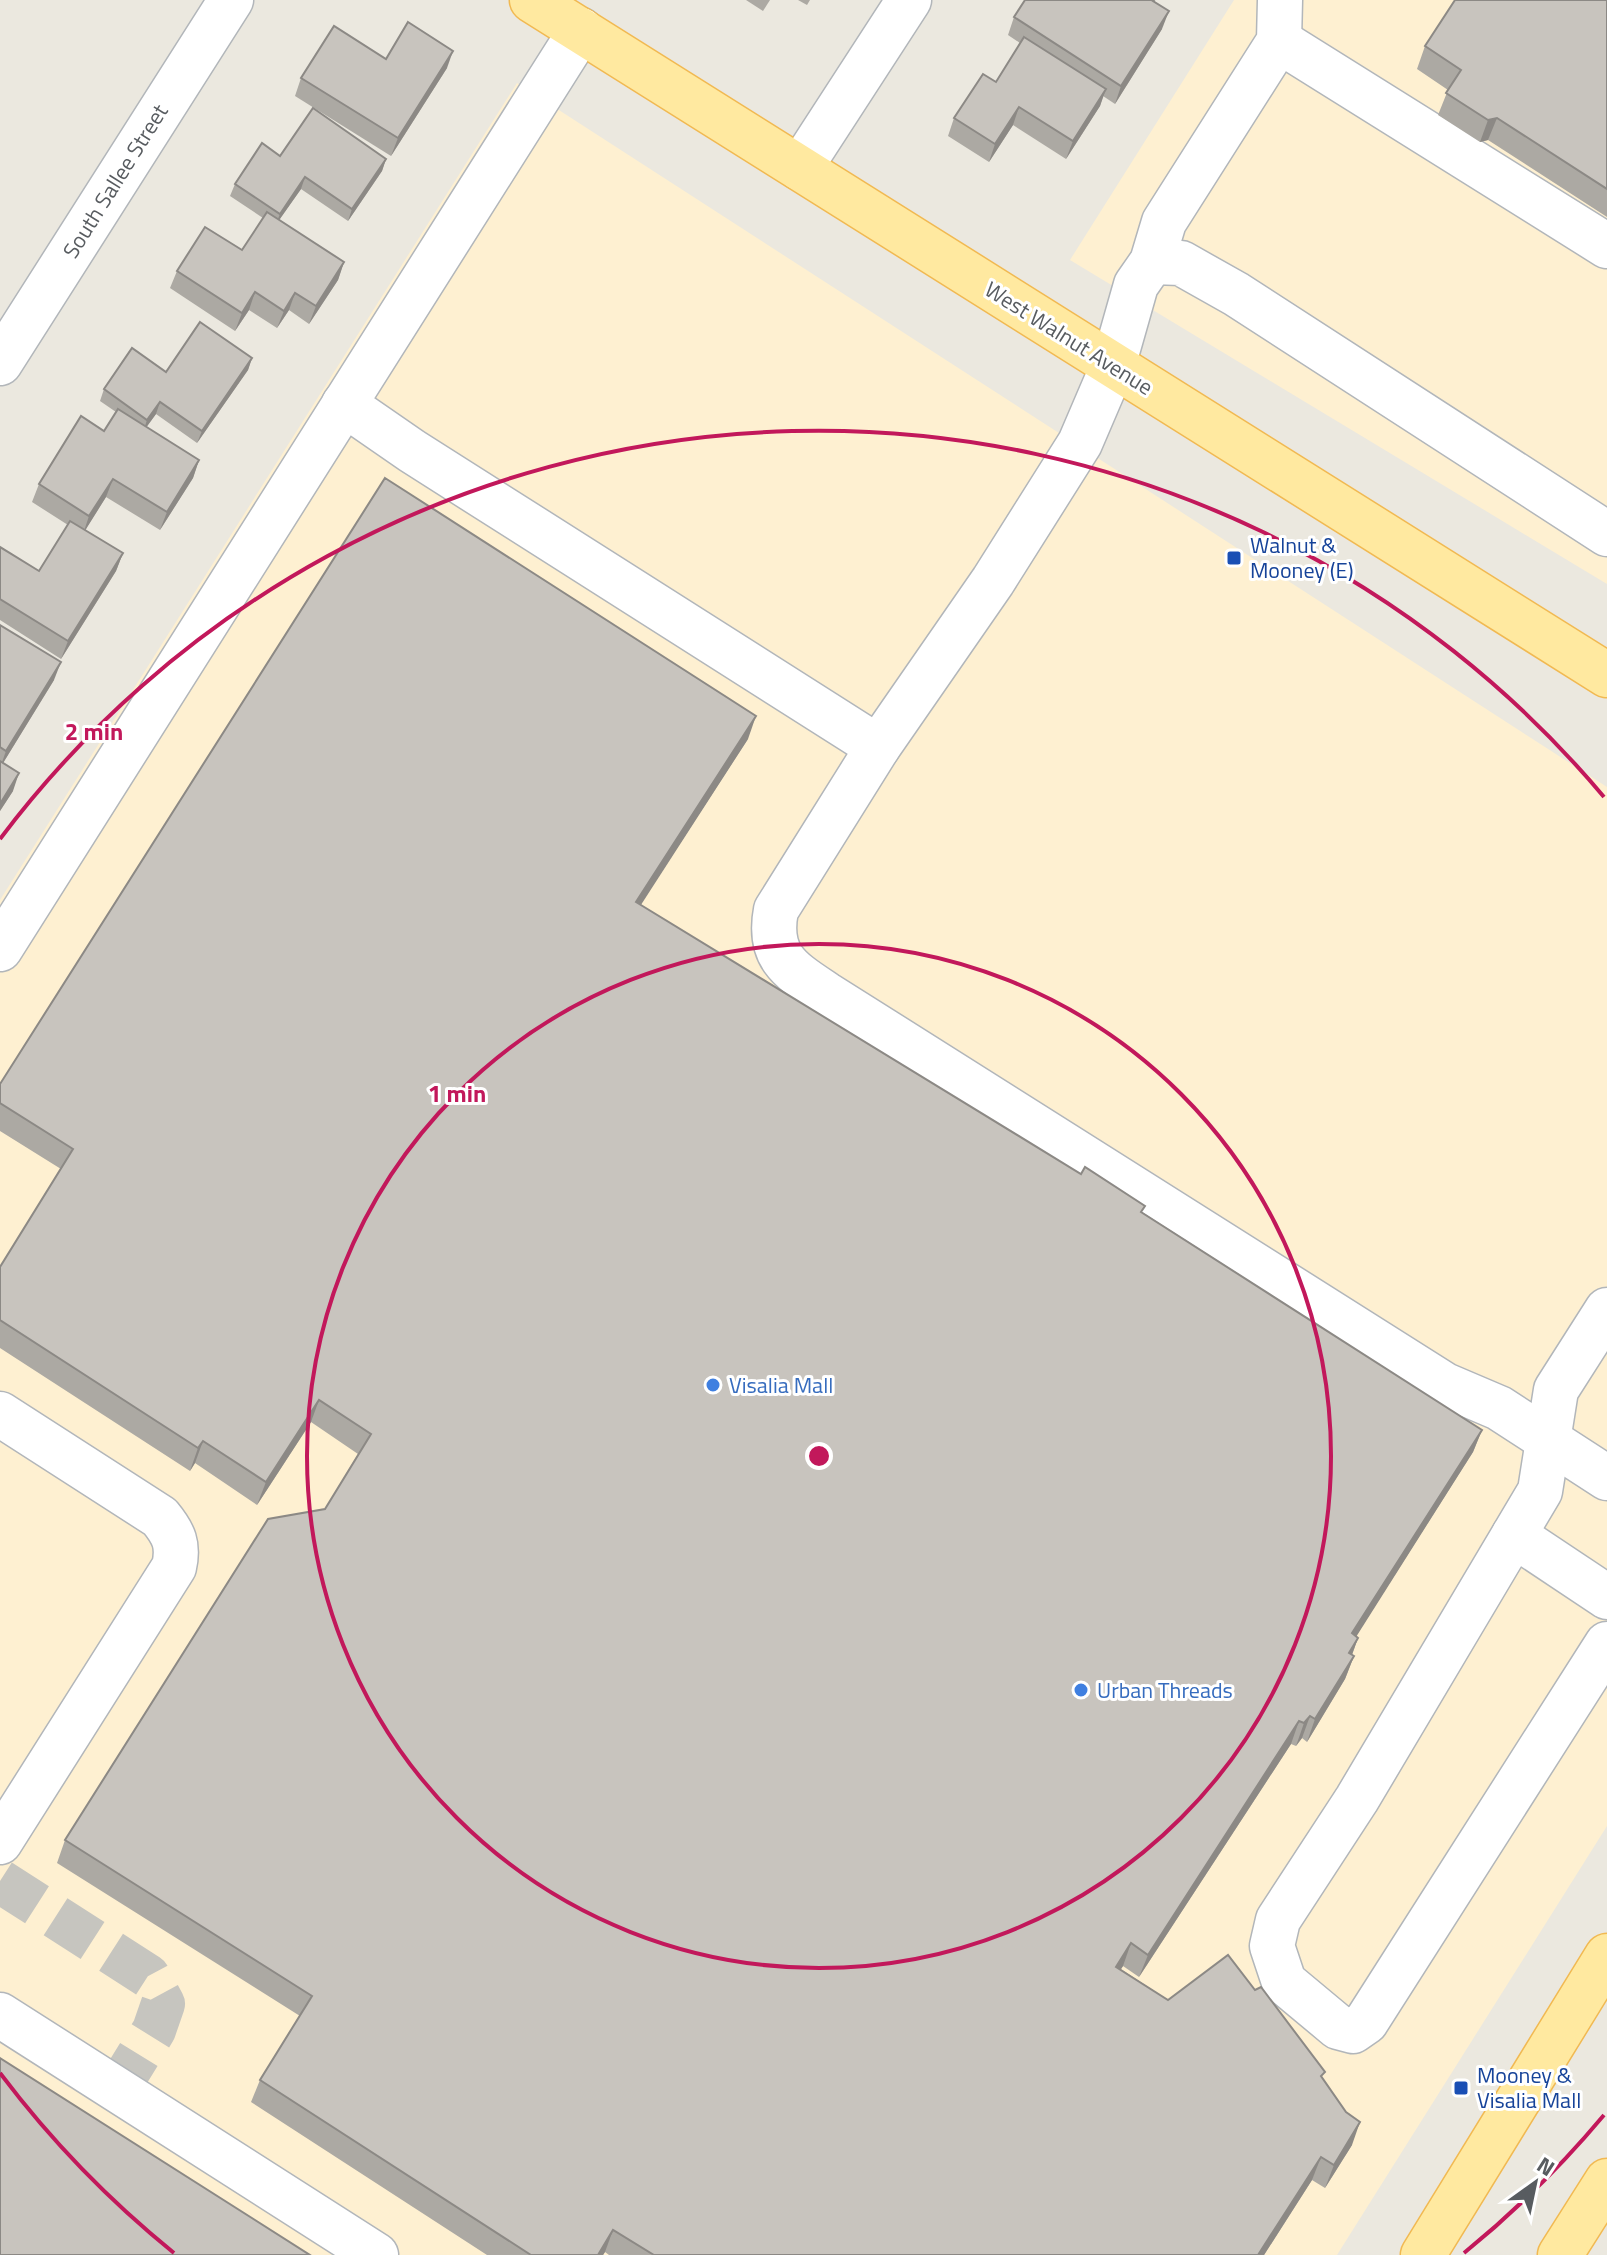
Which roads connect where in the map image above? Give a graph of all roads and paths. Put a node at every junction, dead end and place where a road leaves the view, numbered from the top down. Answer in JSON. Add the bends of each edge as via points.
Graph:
{"nodes":[{"id":1,"x":231,"y":0,"type":"edge"},
{"id":2,"x":532,"y":0,"type":"edge"},
{"id":3,"x":909,"y":0,"type":"edge"},
{"id":4,"x":1280,"y":20,"type":"edge"},
{"id":5,"x":581,"y":30,"type":"junction"},
{"id":6,"x":800,"y":168,"type":"junction"},
{"id":7,"x":1607,"y":246,"type":"edge"},
{"id":8,"x":1152,"y":262,"type":"junction"},
{"id":9,"x":0,"y":363,"type":"edge"},
{"id":10,"x":1113,"y":366,"type":"junction"},
{"id":11,"x":344,"y":404,"type":"junction"},
{"id":12,"x":1607,"y":534,"type":"edge"},
{"id":13,"x":1607,"y":675,"type":"edge"},
{"id":14,"x":878,"y":747,"type":"junction"},
{"id":15,"x":0,"y":949,"type":"edge"},
{"id":16,"x":1607,"y":1310,"type":"edge"},
{"id":17,"x":0,"y":1414,"type":"edge"},
{"id":18,"x":1547,"y":1438,"type":"junction"},
{"id":19,"x":1607,"y":1478,"type":"edge"},
{"id":20,"x":1514,"y":1535,"type":"junction"},
{"id":21,"x":1607,"y":1597,"type":"edge"},
{"id":22,"x":1607,"y":1644,"type":"edge"},
{"id":23,"x":0,"y":1842,"type":"edge"},
{"id":24,"x":1607,"y":1956,"type":"edge"},
{"id":25,"x":0,"y":2015,"type":"edge"},
{"id":26,"x":1607,"y":2181,"type":"edge"},
{"id":27,"x":376,"y":2255,"type":"edge"},
{"id":28,"x":1423,"y":2255,"type":"edge"},
{"id":29,"x":1560,"y":2255,"type":"edge"}],
"edges":[{"from":1,"to":9,"type":"street","name":"South Sallee Street"},
{"from":2,"to":5,"type":"main road","name":"West Walnut Avenue"},
{"from":3,"to":6,"type":"street"},
{"from":4,"to":7,"type":"street"},
{"from":4,"to":8,"type":"street","via":[[1164,222]]},
{"from":5,"to":6,"type":"main road","name":"West Walnut Avenue"},
{"from":5,"to":11,"type":"street"},
{"from":6,"to":10,"type":"main road","name":"West Walnut Avenue"},
{"from":8,"to":10,"type":"street","via":[[1136,285]]},
{"from":8,"to":12,"type":"street","via":[[1181,263],[1236,294]]},
{"from":10,"to":13,"type":"main road","name":"West Walnut Avenue"},
{"from":10,"to":14,"type":"street","via":[[1080,443]]},
{"from":11,"to":14,"type":"street"},
{"from":11,"to":15,"type":"street"},
{"from":14,"to":18,"type":"street","via":[[776,910],[771,934],[794,972],[1445,1385],[1499,1408]]},
{"from":16,"to":18,"type":"street","via":[[1556,1390]]},
{"from":17,"to":23,"type":"street","via":[[160,1517],[173,1533],[177,1552],[174,1567]]},
{"from":18,"to":19,"type":"street"},
{"from":18,"to":20,"type":"street","via":[[1540,1491]]},
{"from":20,"to":21,"type":"street"},
{"from":20,"to":22,"type":"street","via":[[1357,1799],[1278,1920],[1272,1946],[1284,1982],[1338,2027],[1353,2031],[1366,2022]]},
{"from":24,"to":28,"type":"main road"},
{"from":25,"to":27,"type":"street"},
{"from":26,"to":29,"type":"main road"}]}
